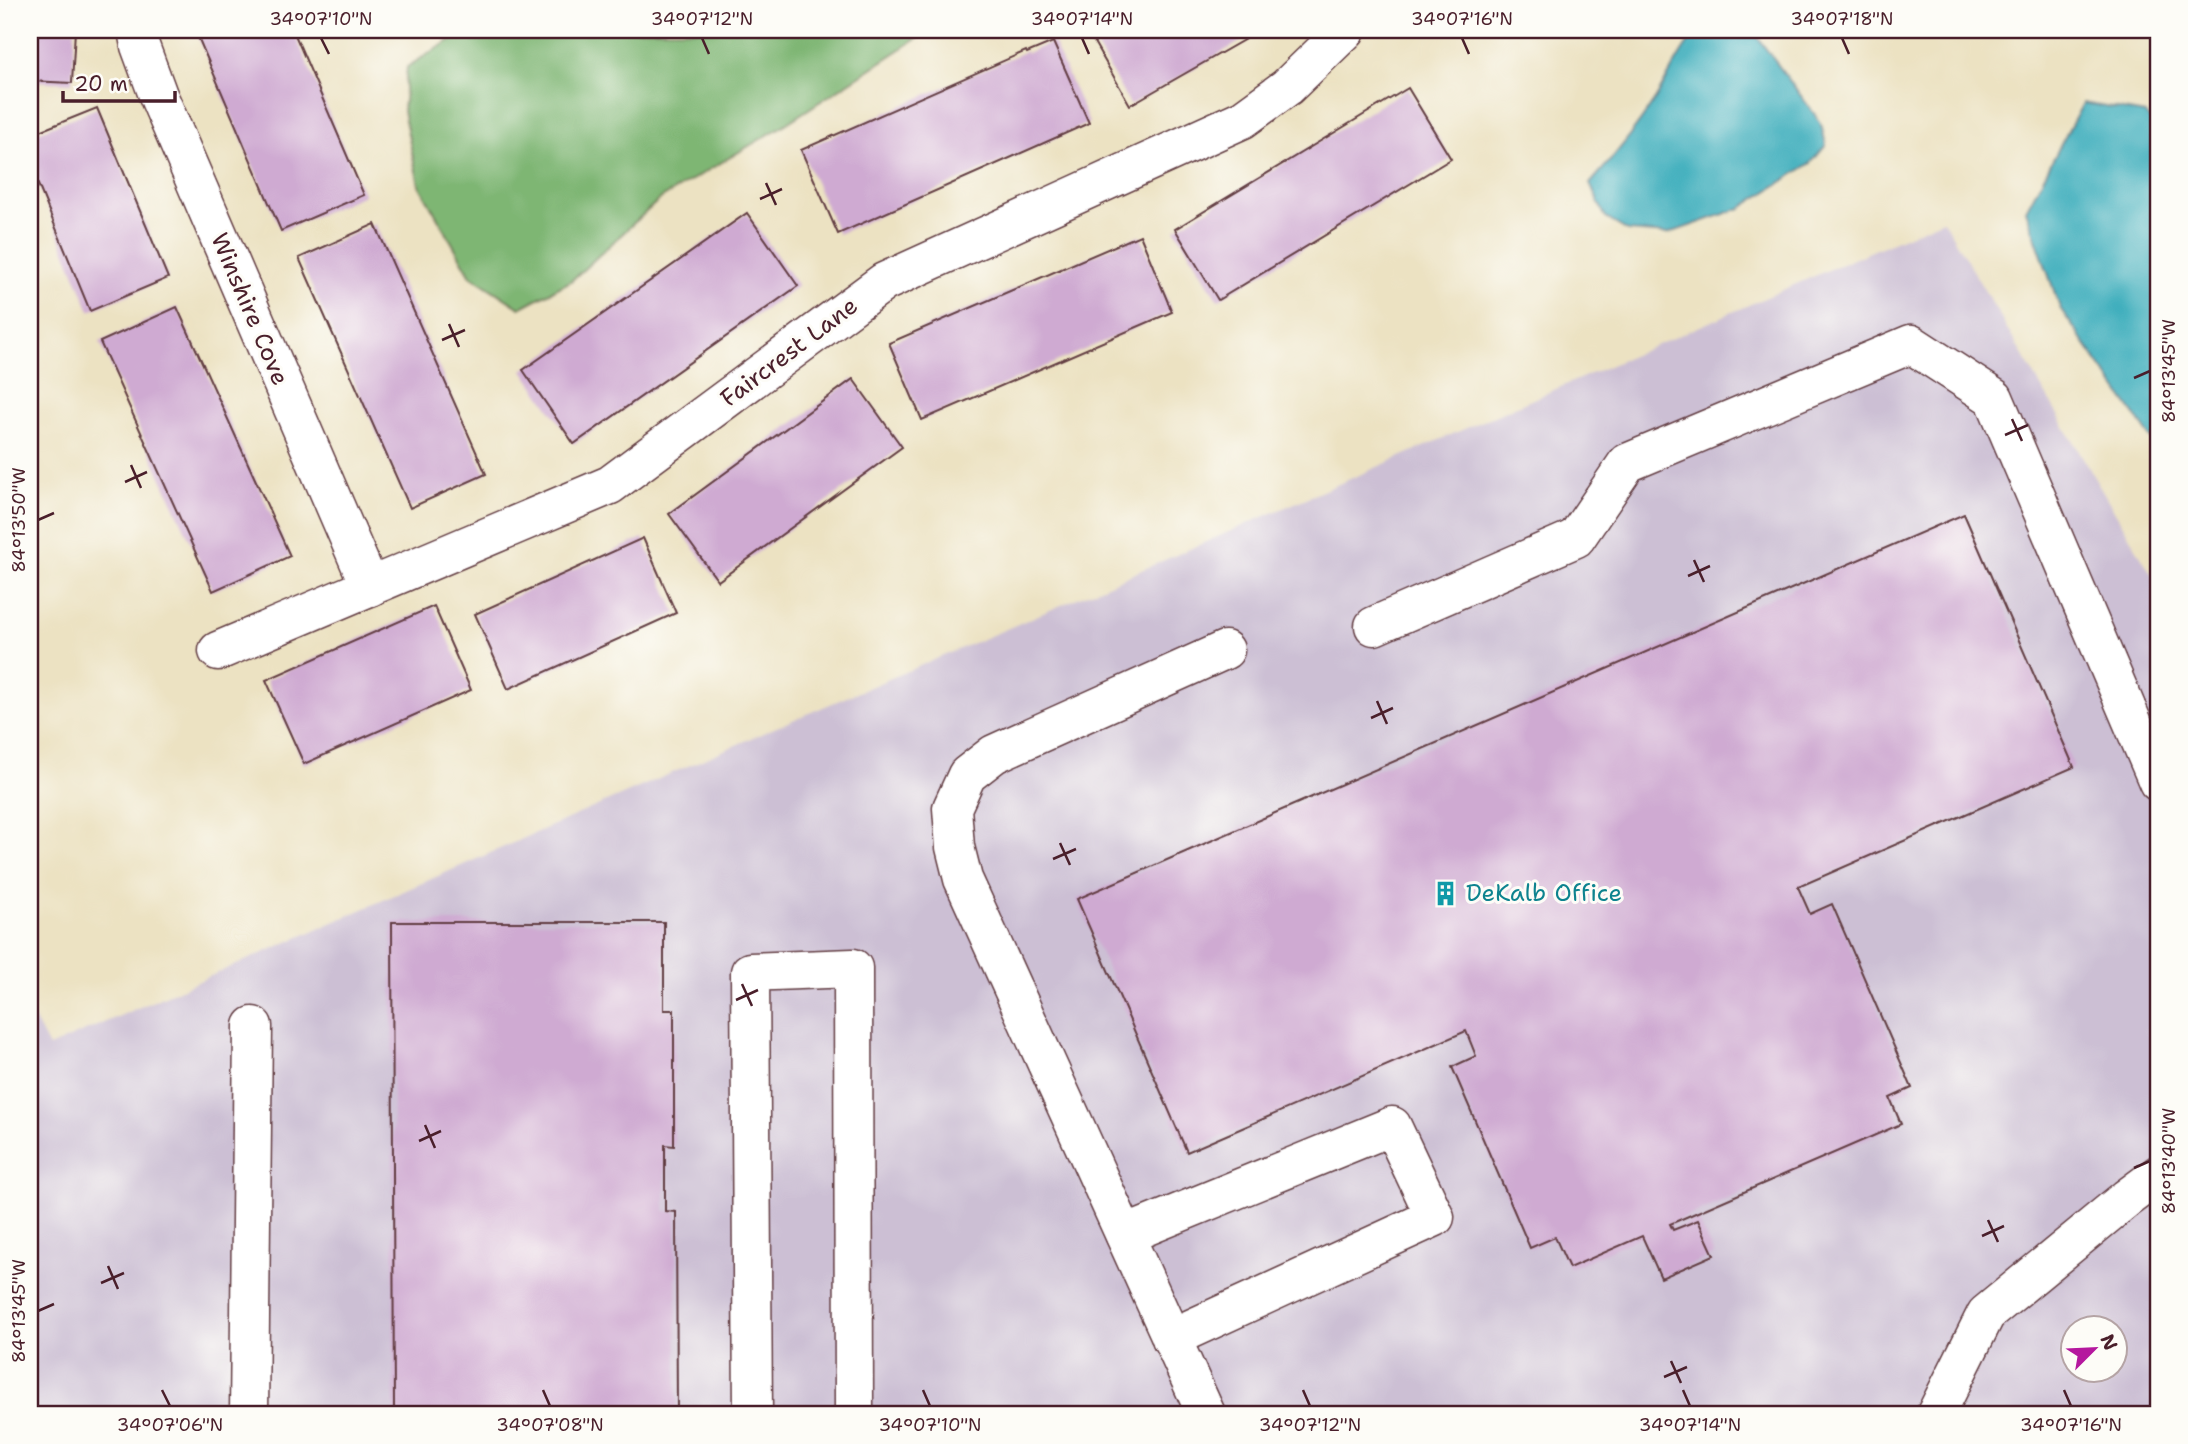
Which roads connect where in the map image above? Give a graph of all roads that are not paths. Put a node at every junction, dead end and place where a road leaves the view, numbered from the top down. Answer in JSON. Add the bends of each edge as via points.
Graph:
{"nodes":[{"id":1,"x":137,"y":30,"type":"edge"},
{"id":2,"x":1346,"y":30,"type":"edge"},
{"id":3,"x":370,"y":587,"type":"junction"},
{"id":4,"x":1374,"y":626,"type":"dead end"},
{"id":5,"x":1224,"y":650,"type":"dead end"},
{"id":6,"x":218,"y":651,"type":"dead end"},
{"id":7,"x":2158,"y":782,"type":"edge"},
{"id":8,"x":253,"y":1026,"type":"dead end"},
{"id":9,"x":2158,"y":1175,"type":"edge"},
{"id":10,"x":1125,"y":1236,"type":"junction"},
{"id":11,"x":1171,"y":1338,"type":"junction"},
{"id":12,"x":249,"y":1414,"type":"edge"},
{"id":13,"x":752,"y":1414,"type":"edge"},
{"id":14,"x":854,"y":1414,"type":"edge"},
{"id":15,"x":1206,"y":1414,"type":"edge"},
{"id":16,"x":1936,"y":1414,"type":"edge"}],
"edges":[{"from":1,"to":3,"type":"street","name":"Winshire Cove","via":[[158,95]]},
{"from":2,"to":3,"type":"street","name":"Faircrest Lane","via":[[1287,87],[1243,119],[884,282],[610,485]]},
{"from":3,"to":6,"type":"street","name":"Faircrest Lane"},
{"from":4,"to":7,"type":"street","via":[[1576,538],[1627,463],[1911,344],[1994,398]]},
{"from":5,"to":10,"type":"street","via":[[994,754],[967,775],[953,808],[963,879]]},
{"from":8,"to":12,"type":"street"},
{"from":9,"to":16,"type":"street","via":[[1986,1314]]},
{"from":10,"to":11,"type":"street"},
{"from":10,"to":11,"type":"street","via":[[1392,1126],[1435,1217]]},
{"from":11,"to":15,"type":"street"},
{"from":13,"to":14,"type":"street","via":[[750,972],[853,968]]}]}
